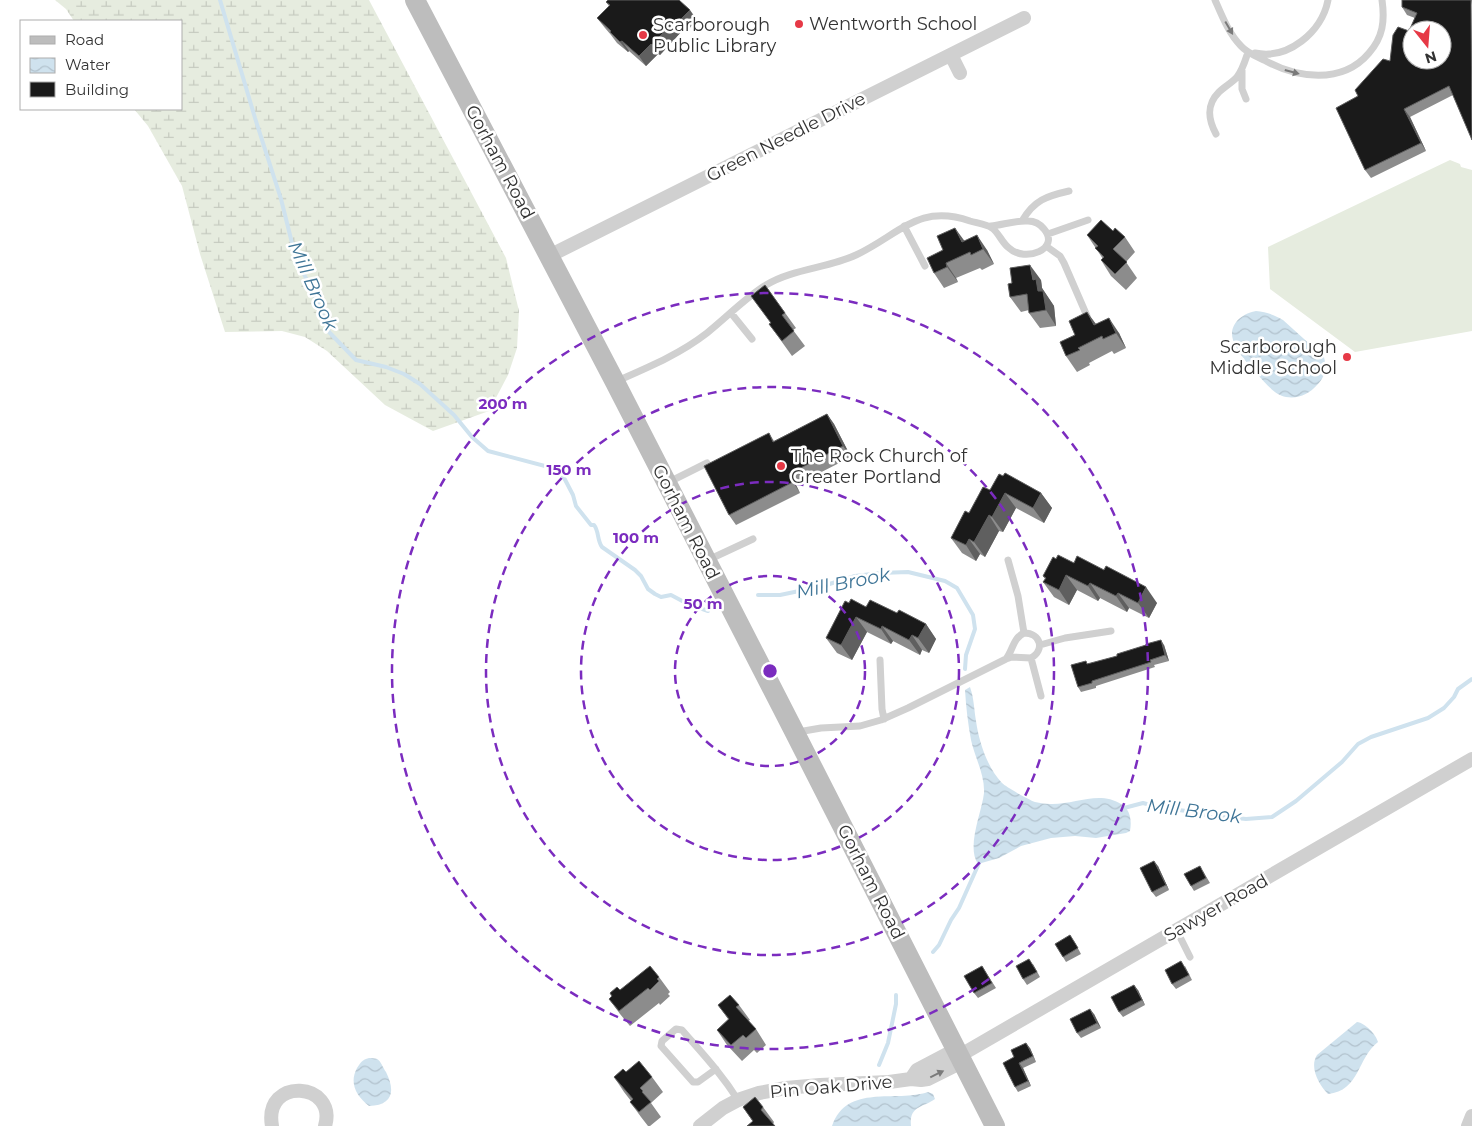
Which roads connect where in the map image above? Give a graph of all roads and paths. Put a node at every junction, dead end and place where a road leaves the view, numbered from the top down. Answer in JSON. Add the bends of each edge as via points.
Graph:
{"nodes":[{"id":1,"x":415,"y":0,"type":"edge"},
{"id":2,"x":1215,"y":0,"type":"edge"},
{"id":3,"x":1328,"y":0,"type":"edge"},
{"id":4,"x":1382,"y":0,"type":"edge"},
{"id":5,"x":1024,"y":18,"type":"dead end"},
{"id":6,"x":1248,"y":52,"type":"junction"},
{"id":7,"x":951,"y":55,"type":"junction"},
{"id":8,"x":1242,"y":69,"type":"junction"},
{"id":9,"x":960,"y":73,"type":"dead end"},
{"id":10,"x":1246,"y":99,"type":"dead end"},
{"id":11,"x":1216,"y":134,"type":"dead end"},
{"id":12,"x":1069,"y":191,"type":"dead end"},
{"id":13,"x":1088,"y":220,"type":"dead end"},
{"id":14,"x":1022,"y":221,"type":"junction"},
{"id":15,"x":904,"y":226,"type":"junction"},
{"id":16,"x":991,"y":226,"type":"junction"},
{"id":17,"x":1048,"y":234,"type":"junction"},
{"id":18,"x":1046,"y":246,"type":"junction"},
{"id":19,"x":549,"y":256,"type":"junction"},
{"id":20,"x":925,"y":266,"type":"edge"},
{"id":21,"x":731,"y":313,"type":"junction"},
{"id":22,"x":1087,"y":316,"type":"edge"},
{"id":23,"x":752,"y":339,"type":"dead end"},
{"id":24,"x":615,"y":382,"type":"junction"},
{"id":25,"x":707,"y":462,"type":"edge"},
{"id":26,"x":666,"y":483,"type":"junction"},
{"id":27,"x":753,"y":538,"type":"dead end"},
{"id":28,"x":706,"y":560,"type":"junction"},
{"id":29,"x":1008,"y":560,"type":"dead end"},
{"id":30,"x":1111,"y":631,"type":"dead end"},
{"id":31,"x":1024,"y":633,"type":"junction"},
{"id":32,"x":1040,"y":645,"type":"junction"},
{"id":33,"x":1031,"y":658,"type":"junction"},
{"id":34,"x":1006,"y":659,"type":"junction"},
{"id":35,"x":880,"y":660,"type":"dead end"},
{"id":36,"x":1042,"y":696,"type":"dead end"},
{"id":37,"x":884,"y":720,"type":"junction"},
{"id":38,"x":795,"y":733,"type":"junction"},
{"id":39,"x":1472,"y":759,"type":"edge"},
{"id":40,"x":1177,"y":931,"type":"junction"},
{"id":41,"x":1190,"y":957,"type":"dead end"},
{"id":42,"x":959,"y":1056,"type":"junction"},
{"id":43,"x":716,"y":1069,"type":"junction"},
{"id":44,"x":911,"y":1079,"type":"joint"},
{"id":45,"x":738,"y":1100,"type":"junction"},
{"id":46,"x":1472,"y":1116,"type":"edge"},
{"id":47,"x":272,"y":1126,"type":"edge"},
{"id":48,"x":325,"y":1126,"type":"edge"},
{"id":49,"x":700,"y":1126,"type":"edge"},
{"id":50,"x":995,"y":1126,"type":"edge"},
{"id":51,"x":1468,"y":1126,"type":"edge"}],
"edges":[{"from":1,"to":19,"type":"main road","name":"Gorham Road"},
{"from":2,"to":6,"type":"lane","one_way":true,"via":[[1234,37]]},
{"from":3,"to":6,"type":"lane","via":[[1316,28],[1301,41],[1282,52],[1262,55]]},
{"from":6,"to":4,"type":"lane","one_way":true,"via":[[1299,74],[1327,75],[1348,70],[1364,59],[1378,40],[1384,22]]},
{"from":5,"to":7,"type":"street","name":"Green Needle Drive"},
{"from":6,"to":8,"type":"lane"},
{"from":7,"to":9,"type":"street"},
{"from":7,"to":19,"type":"street","name":"Green Needle Drive"},
{"from":8,"to":10,"type":"lane","via":[[1242,89]]},
{"from":8,"to":11,"type":"lane","via":[[1219,92],[1209,108]]},
{"from":12,"to":14,"type":"lane","via":[[1041,199]]},
{"from":13,"to":17,"type":"lane"},
{"from":14,"to":16,"type":"lane"},
{"from":14,"to":17,"type":"lane","via":[[1040,225]]},
{"from":15,"to":16,"type":"lane","via":[[938,215]]},
{"from":15,"to":20,"type":"lane"},
{"from":15,"to":21,"type":"lane","via":[[845,259],[766,285]]},
{"from":16,"to":18,"type":"lane","via":[[1016,253],[1035,254]]},
{"from":17,"to":18,"type":"lane"},
{"from":18,"to":22,"type":"lane","via":[[1060,256]]},
{"from":19,"to":24,"type":"main road","name":"Gorham Road"},
{"from":21,"to":23,"type":"lane"},
{"from":21,"to":24,"type":"lane","via":[[682,350]]},
{"from":24,"to":26,"type":"main road","name":"Gorham Road"},
{"from":25,"to":26,"type":"lane"},
{"from":26,"to":28,"type":"main road","name":"Gorham Road"},
{"from":27,"to":28,"type":"lane"},
{"from":28,"to":38,"type":"main road","name":"Gorham Road"},
{"from":29,"to":31,"type":"lane"},
{"from":30,"to":32,"type":"lane"},
{"from":31,"to":32,"type":"lane","via":[[1036,636]]},
{"from":31,"to":34,"type":"lane","via":[[1016,638]]},
{"from":32,"to":33,"type":"lane","via":[[1038,653]]},
{"from":33,"to":34,"type":"lane"},
{"from":33,"to":36,"type":"lane"},
{"from":34,"to":37,"type":"lane"},
{"from":35,"to":37,"type":"lane"},
{"from":37,"to":38,"type":"lane"},
{"from":38,"to":42,"type":"main road","name":"Gorham Road"},
{"from":39,"to":40,"type":"street","name":"Sawyer Road"},
{"from":40,"to":41,"type":"lane"},
{"from":40,"to":42,"type":"street","name":"Sawyer Road"},
{"from":42,"to":44,"type":"street","name":"Sawyer Road","via":[[917,1070]]},
{"from":42,"to":50,"type":"main road","name":"Gorham Road"},
{"from":43,"to":43,"type":"lane","via":[[682,1030],[676,1029],[662,1041],[661,1046],[694,1082]]},
{"from":43,"to":45,"type":"lane"},
{"from":44,"to":45,"type":"street","name":"Pin Oak Drive","via":[[786,1088]]},
{"from":45,"to":49,"type":"street","name":"Pin Oak Drive"},
{"from":46,"to":51,"type":"street"},
{"from":47,"to":48,"type":"street","via":[[273,1107],[278,1099],[286,1093],[304,1090],[312,1093],[324,1106],[327,1115]]}]}
